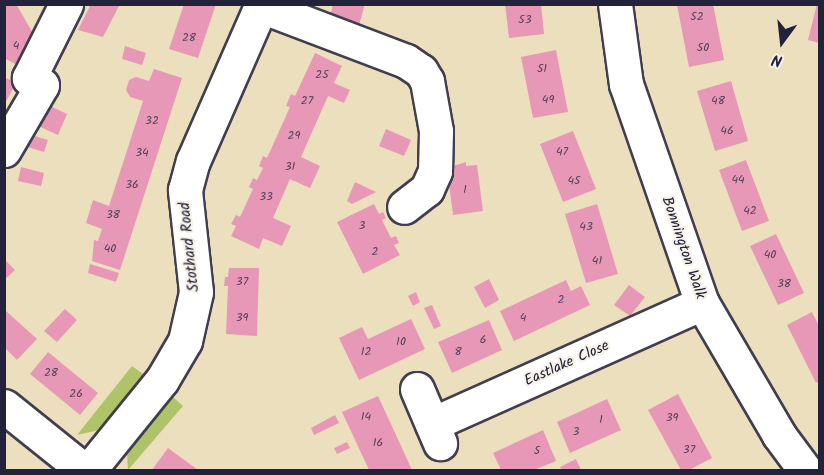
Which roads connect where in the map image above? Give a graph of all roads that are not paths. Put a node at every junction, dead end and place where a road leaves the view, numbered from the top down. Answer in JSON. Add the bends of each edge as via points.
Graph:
{"nodes":[{"id":1,"x":66,"y":4,"type":"edge"},
{"id":2,"x":615,"y":4,"type":"edge"},
{"id":3,"x":261,"y":5,"type":"edge"},
{"id":4,"x":5,"y":150,"type":"edge"},
{"id":5,"x":404,"y":207,"type":"dead end"},
{"id":6,"x":702,"y":303,"type":"junction"},
{"id":7,"x":417,"y":389,"type":"dead end"},
{"id":8,"x":4,"y":406,"type":"edge"},
{"id":9,"x":84,"y":471,"type":"edge"},
{"id":10,"x":89,"y":471,"type":"edge"},
{"id":11,"x":805,"y":471,"type":"edge"}],
"edges":[{"from":1,"to":4,"type":"street","via":[[25,76],[42,85]]},
{"from":2,"to":6,"type":"street","name":"Bonnington Walk","via":[[626,84]]},
{"from":3,"to":5,"type":"street","via":[[433,75],[435,171],[427,189]]},
{"from":3,"to":10,"type":"street","name":"Stothard Road","via":[[185,190],[196,292],[185,341],[173,366]]},
{"from":6,"to":7,"type":"street","name":"Eastlake Close","via":[[436,434]]},
{"from":6,"to":11,"type":"street","name":"Bonnington Walk","via":[[779,435]]},
{"from":8,"to":9,"type":"street"}]}
